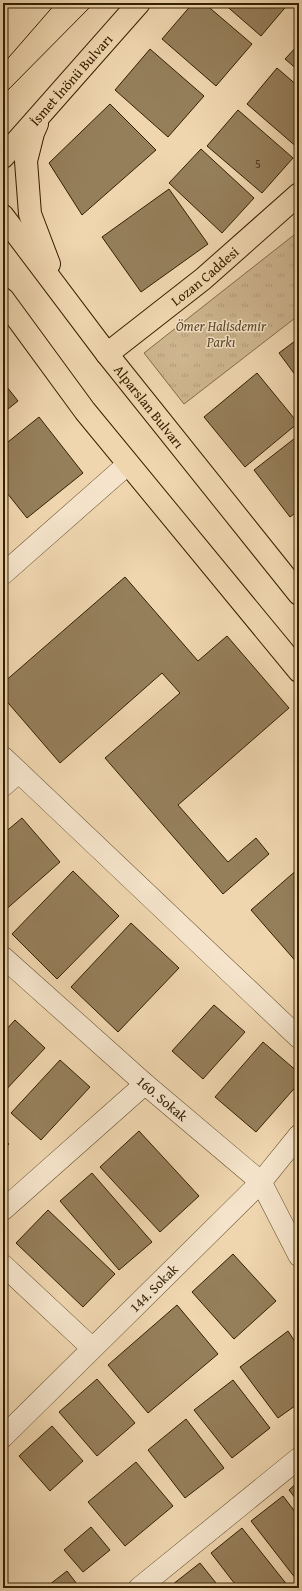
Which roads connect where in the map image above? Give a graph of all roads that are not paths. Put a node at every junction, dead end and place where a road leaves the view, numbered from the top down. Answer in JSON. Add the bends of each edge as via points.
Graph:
{"nodes":[{"id":1,"x":139,"y":3,"type":"edge"},
{"id":2,"x":40,"y":116,"type":"junction"},
{"id":3,"x":3,"y":157,"type":"edge"},
{"id":4,"x":299,"y":194,"type":"edge"},
{"id":5,"x":3,"y":216,"type":"edge"},
{"id":6,"x":62,"y":293,"type":"junction"},
{"id":7,"x":7,"y":307,"type":"edge"},
{"id":8,"x":107,"y":354,"type":"junction"},
{"id":9,"x":128,"y":464,"type":"junction"},
{"id":10,"x":3,"y":574,"type":"edge"},
{"id":11,"x":299,"y":594,"type":"edge"},
{"id":12,"x":299,"y":671,"type":"edge"},
{"id":13,"x":3,"y":756,"type":"edge"},
{"id":14,"x":19,"y":772,"type":"junction"},
{"id":15,"x":3,"y":786,"type":"edge"},
{"id":16,"x":3,"y":957,"type":"edge"},
{"id":17,"x":299,"y":1038,"type":"edge"},
{"id":18,"x":145,"y":1084,"type":"junction"},
{"id":19,"x":299,"y":1135,"type":"edge"},
{"id":20,"x":261,"y":1182,"type":"junction"},
{"id":21,"x":3,"y":1210,"type":"edge"},
{"id":22,"x":299,"y":1256,"type":"edge"},
{"id":23,"x":3,"y":1265,"type":"edge"},
{"id":24,"x":92,"y":1348,"type":"junction"},
{"id":25,"x":3,"y":1437,"type":"edge"},
{"id":26,"x":299,"y":1458,"type":"edge"},
{"id":27,"x":139,"y":1588,"type":"edge"}],
"edges":[{"from":1,"to":2,"type":"main road","name":"İsmet İnönü Bulvarı"},
{"from":2,"to":3,"type":"main road","name":"İsmet İnönü Bulvarı"},
{"from":2,"to":6,"type":"main road","via":[[26,161],[30,214]]},
{"from":4,"to":8,"type":"main road","name":"Lozan Caddesi","via":[[203,279]]},
{"from":5,"to":6,"type":"main road","name":"Alparslan Bulvarı"},
{"from":6,"to":8,"type":"main road","name":"Alparslan Bulvarı"},
{"from":7,"to":9,"type":"main road"},
{"from":8,"to":11,"type":"main road","name":"Alparslan Bulvarı"},
{"from":9,"to":10,"type":"street"},
{"from":9,"to":12,"type":"main road"},
{"from":13,"to":14,"type":"street"},
{"from":14,"to":15,"type":"street"},
{"from":14,"to":17,"type":"street"},
{"from":16,"to":18,"type":"street","name":"160. Sokak"},
{"from":18,"to":20,"type":"street","name":"160. Sokak"},
{"from":18,"to":21,"type":"street"},
{"from":19,"to":20,"type":"street","name":"144. Sokak"},
{"from":20,"to":22,"type":"street","name":"160. Sokak"},
{"from":20,"to":24,"type":"street","name":"144. Sokak"},
{"from":23,"to":24,"type":"street"},
{"from":24,"to":25,"type":"street","name":"144. Sokak"},
{"from":26,"to":27,"type":"street"}]}
